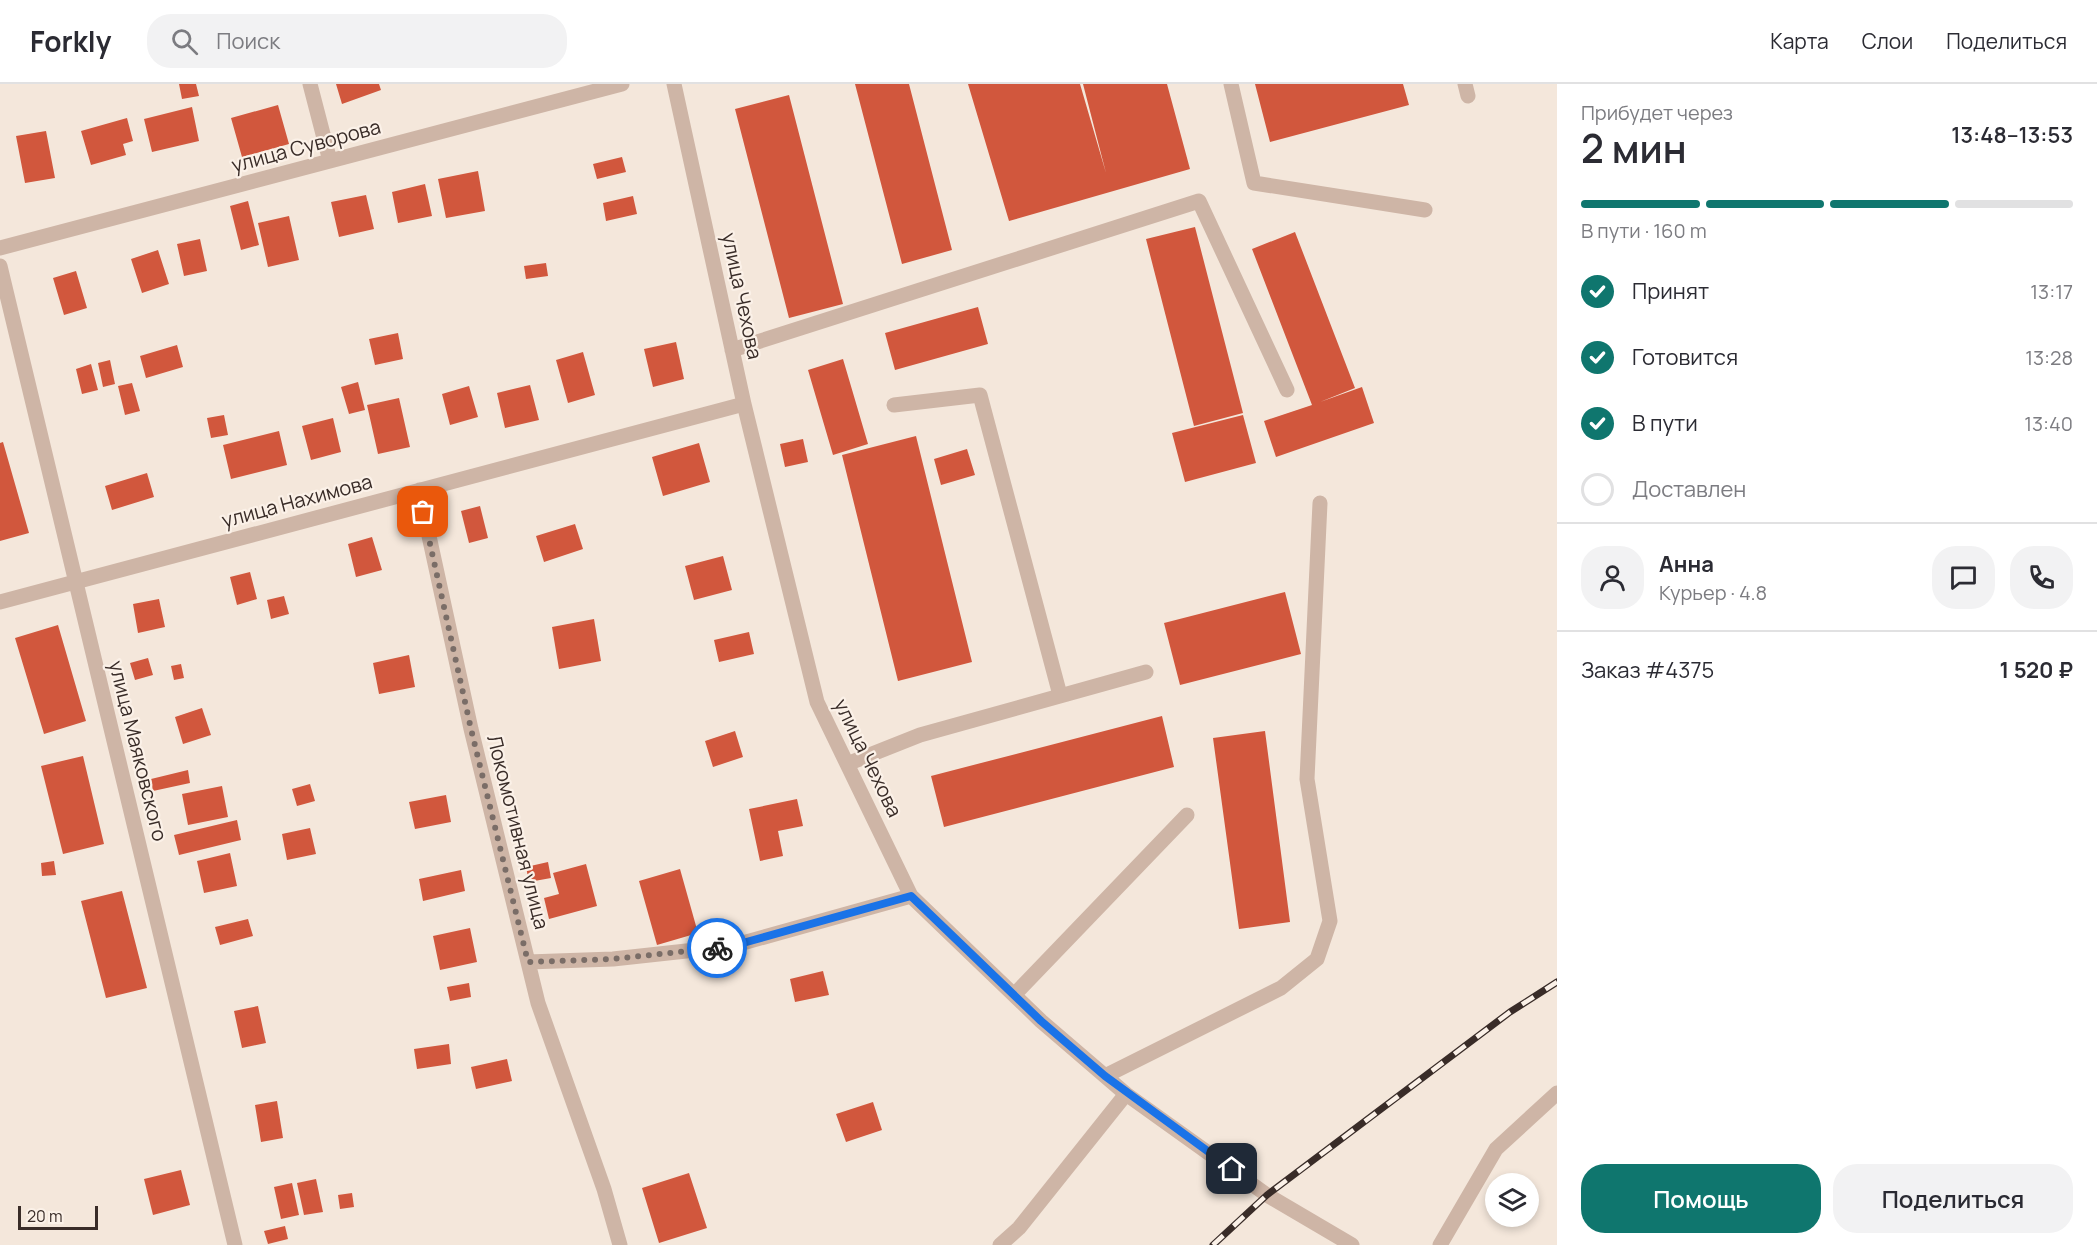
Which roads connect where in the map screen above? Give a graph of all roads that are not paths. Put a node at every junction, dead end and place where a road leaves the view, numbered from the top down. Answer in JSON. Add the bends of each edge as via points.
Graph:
{"nodes":[{"id":1,"x":310,"y":84,"type":"edge"},
{"id":2,"x":622,"y":84,"type":"edge"},
{"id":3,"x":674,"y":84,"type":"edge"},
{"id":4,"x":1231,"y":84,"type":"edge"},
{"id":5,"x":330,"y":161,"type":"junction"},
{"id":6,"x":1425,"y":210,"type":"dead end"},
{"id":7,"x":0,"y":248,"type":"edge"},
{"id":8,"x":0,"y":266,"type":"edge"},
{"id":9,"x":732,"y":350,"type":"junction"},
{"id":10,"x":1287,"y":390,"type":"dead end"},
{"id":11,"x":744,"y":404,"type":"junction"},
{"id":12,"x":894,"y":405,"type":"dead end"},
{"id":13,"x":419,"y":490,"type":"junction"},
{"id":14,"x":1320,"y":503,"type":"dead end"},
{"id":15,"x":75,"y":582,"type":"junction"},
{"id":16,"x":0,"y":602,"type":"edge"},
{"id":17,"x":1146,"y":672,"type":"dead end"},
{"id":18,"x":1060,"y":695,"type":"junction"},
{"id":19,"x":847,"y":764,"type":"junction"},
{"id":20,"x":1187,"y":815,"type":"dead end"},
{"id":21,"x":911,"y":896,"type":"junction"},
{"id":22,"x":528,"y":962,"type":"junction"},
{"id":23,"x":1014,"y":995,"type":"junction"},
{"id":24,"x":1105,"y":1076,"type":"junction"},
{"id":25,"x":1557,"y":1093,"type":"edge"},
{"id":26,"x":1126,"y":1094,"type":"junction"},
{"id":27,"x":235,"y":1245,"type":"edge"},
{"id":28,"x":620,"y":1245,"type":"edge"},
{"id":29,"x":1000,"y":1245,"type":"edge"},
{"id":30,"x":1352,"y":1245,"type":"edge"},
{"id":31,"x":1440,"y":1245,"type":"edge"}],
"edges":[{"from":1,"to":5,"type":"street"},
{"from":2,"to":5,"type":"street","name":"улица Суворова"},
{"from":3,"to":9,"type":"street","name":"улица Чехова"},
{"from":4,"to":6,"type":"street","via":[[1254,183]]},
{"from":5,"to":7,"type":"street","name":"улица Суворова"},
{"from":8,"to":15,"type":"street","name":"улица Маяковского"},
{"from":9,"to":10,"type":"street","via":[[1199,201]]},
{"from":9,"to":11,"type":"street","name":"улица Чехова"},
{"from":11,"to":13,"type":"street","name":"улица Нахимова"},
{"from":11,"to":19,"type":"street","name":"улица Чехова","via":[[818,702]]},
{"from":12,"to":18,"type":"street","via":[[980,395]]},
{"from":13,"to":15,"type":"street","name":"улица Нахимова"},
{"from":13,"to":22,"type":"street","name":"Локомотивная улица","via":[[471,729]]},
{"from":14,"to":24,"type":"street","via":[[1307,779],[1330,921],[1317,959],[1281,988]]},
{"from":15,"to":16,"type":"street","name":"улица Нахимова"},
{"from":15,"to":27,"type":"street","name":"улица Маяковского"},
{"from":17,"to":18,"type":"street"},
{"from":18,"to":19,"type":"street","via":[[920,735]]},
{"from":19,"to":21,"type":"street","name":"улица Чехова"},
{"from":20,"to":23,"type":"street"},
{"from":21,"to":22,"type":"street","via":[[732,946],[613,959]]},
{"from":21,"to":23,"type":"street","name":"улица Чехова"},
{"from":22,"to":28,"type":"street","name":"Локомотивная улица","via":[[538,1003]]},
{"from":23,"to":24,"type":"street","name":"улица Чехова"},
{"from":24,"to":26,"type":"street","name":"улица Чехова"},
{"from":25,"to":31,"type":"street","via":[[1496,1149]]},
{"from":26,"to":29,"type":"street","via":[[1019,1228]]},
{"from":26,"to":30,"type":"street","name":"улица Чехова","via":[[1267,1195]]}]}
